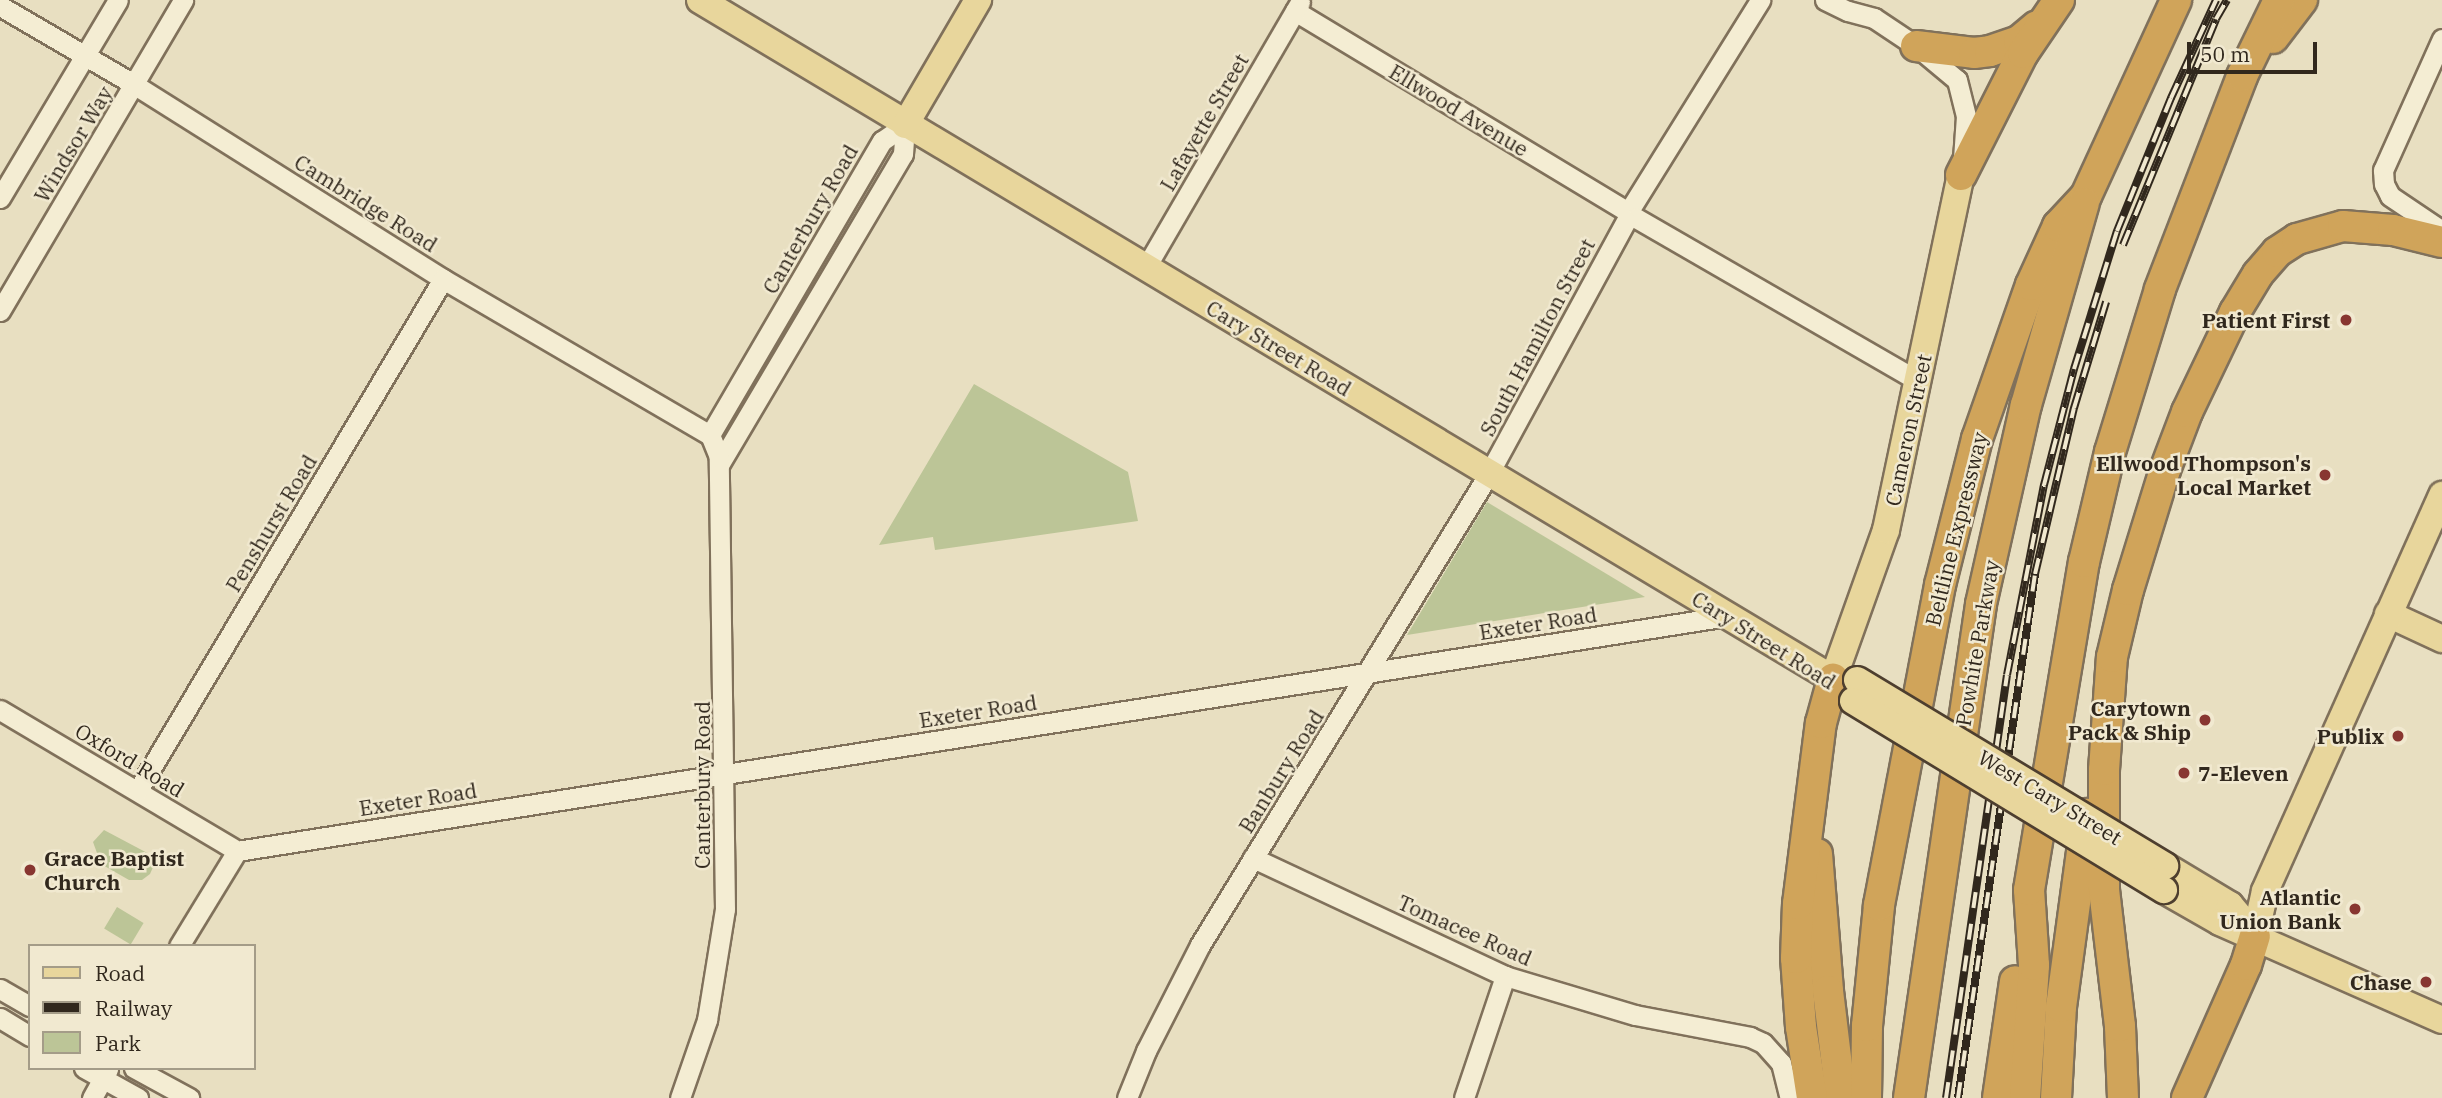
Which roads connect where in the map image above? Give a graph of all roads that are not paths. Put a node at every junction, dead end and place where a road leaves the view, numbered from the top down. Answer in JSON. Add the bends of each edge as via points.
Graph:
{"nodes":[{"id":1,"x":118,"y":0,"type":"edge"},
{"id":2,"x":183,"y":0,"type":"edge"},
{"id":3,"x":700,"y":0,"type":"edge"},
{"id":4,"x":978,"y":0,"type":"edge"},
{"id":5,"x":1760,"y":0,"type":"edge"},
{"id":6,"x":1825,"y":0,"type":"edge"},
{"id":7,"x":1864,"y":0,"type":"edge"},
{"id":8,"x":2176,"y":0,"type":"edge"},
{"id":9,"x":2278,"y":0,"type":"edge"},
{"id":10,"x":2302,"y":0,"type":"edge"},
{"id":11,"x":0,"y":6,"type":"edge"},
{"id":12,"x":1298,"y":6,"type":"edge"},
{"id":13,"x":2053,"y":8,"type":"edge"},
{"id":14,"x":1874,"y":18,"type":"junction"},
{"id":15,"x":2442,"y":39,"type":"edge"},
{"id":16,"x":1916,"y":46,"type":"junction"},
{"id":17,"x":87,"y":56,"type":"junction"},
{"id":18,"x":2242,"y":76,"type":"junction"},
{"id":19,"x":135,"y":85,"type":"junction"},
{"id":20,"x":905,"y":125,"type":"junction"},
{"id":21,"x":1961,"y":175,"type":"junction"},
{"id":22,"x":2086,"y":196,"type":"junction"},
{"id":23,"x":0,"y":198,"type":"edge"},
{"id":24,"x":1629,"y":214,"type":"junction"},
{"id":25,"x":2442,"y":231,"type":"edge"},
{"id":26,"x":2442,"y":242,"type":"edge"},
{"id":27,"x":1146,"y":267,"type":"junction"},
{"id":28,"x":443,"y":279,"type":"junction"},
{"id":29,"x":0,"y":311,"type":"edge"},
{"id":30,"x":1918,"y":381,"type":"junction"},
{"id":31,"x":710,"y":435,"type":"junction"},
{"id":32,"x":719,"y":466,"type":"junction"},
{"id":33,"x":1488,"y":475,"type":"junction"},
{"id":34,"x":2442,"y":495,"type":"edge"},
{"id":35,"x":2388,"y":614,"type":"junction"},
{"id":36,"x":1727,"y":616,"type":"junction"},
{"id":37,"x":2442,"y":639,"type":"edge"},
{"id":38,"x":1370,"y":673,"type":"junction"},
{"id":39,"x":1848,"y":687,"type":"junction"},
{"id":40,"x":2109,"y":704,"type":"junction"},
{"id":41,"x":0,"y":710,"type":"edge"},
{"id":42,"x":725,"y":773,"type":"junction"},
{"id":43,"x":138,"y":790,"type":"junction"},
{"id":44,"x":237,"y":851,"type":"junction"},
{"id":45,"x":1253,"y":858,"type":"junction"},
{"id":46,"x":2029,"y":890,"type":"junction"},
{"id":47,"x":2255,"y":936,"type":"junction"},
{"id":48,"x":179,"y":944,"type":"edge"},
{"id":49,"x":1505,"y":976,"type":"junction"},
{"id":50,"x":0,"y":989,"type":"edge"},
{"id":51,"x":28,"y":1005,"type":"edge"},
{"id":52,"x":0,"y":1018,"type":"edge"},
{"id":53,"x":2442,"y":1020,"type":"edge"},
{"id":54,"x":28,"y":1035,"type":"edge"},
{"id":55,"x":138,"y":1070,"type":"edge"},
{"id":56,"x":106,"y":1074,"type":"edge"},
{"id":57,"x":1840,"y":1097,"type":"edge"},
{"id":58,"x":92,"y":1098,"type":"edge"},
{"id":59,"x":138,"y":1098,"type":"edge"},
{"id":60,"x":190,"y":1098,"type":"edge"},
{"id":61,"x":680,"y":1098,"type":"edge"},
{"id":62,"x":1127,"y":1098,"type":"edge"},
{"id":63,"x":1464,"y":1098,"type":"edge"},
{"id":64,"x":1790,"y":1098,"type":"edge"},
{"id":65,"x":1909,"y":1098,"type":"edge"},
{"id":66,"x":1998,"y":1098,"type":"edge"},
{"id":67,"x":2025,"y":1098,"type":"edge"},
{"id":68,"x":2056,"y":1098,"type":"edge"},
{"id":69,"x":2123,"y":1098,"type":"edge"},
{"id":70,"x":2187,"y":1098,"type":"edge"}],
"edges":[{"from":1,"to":17,"type":"street","name":"Windsor Way"},
{"from":2,"to":19,"type":"street","name":"Windsor Way"},
{"from":3,"to":20,"type":"main road","name":"Cary Street Road"},
{"from":4,"to":20,"type":"main road"},
{"from":5,"to":24,"type":"street","name":"South Hamilton Street"},
{"from":6,"to":14,"type":"street"},
{"from":7,"to":14,"type":"street"},
{"from":8,"to":22,"type":"highway","name":"Beltline Expressway"},
{"from":9,"to":18,"type":"highway"},
{"from":10,"to":18,"type":"highway"},
{"from":11,"to":17,"type":"street","name":"Cambridge Road"},
{"from":12,"to":24,"type":"street","name":"Ellwood Avenue"},
{"from":12,"to":27,"type":"street","name":"Lafayette Street"},
{"from":13,"to":16,"type":"highway","via":[[2019,41],[1990,51]]},
{"from":13,"to":21,"type":"highway","via":[[2023,53]]},
{"from":14,"to":16,"type":"street"},
{"from":15,"to":25,"type":"street","via":[[2383,170],[2390,196]]},
{"from":16,"to":21,"type":"street","via":[[1948,71],[1962,89],[1966,116]]},
{"from":17,"to":19,"type":"street","name":"Cambridge Road"},
{"from":17,"to":23,"type":"street","name":"Windsor Way"},
{"from":18,"to":46,"type":"highway","via":[[2160,289],[2110,452],[2084,562]]},
{"from":19,"to":28,"type":"street","name":"Cambridge Road"},
{"from":19,"to":29,"type":"street","name":"Windsor Way"},
{"from":20,"to":27,"type":"main road","name":"Cary Street Road"},
{"from":20,"to":31,"type":"street","name":"Canterbury Road","via":[[882,141]]},
{"from":20,"to":32,"type":"street","via":[[903,154]]},
{"from":21,"to":30,"type":"main road","name":"Cameron Street"},
{"from":22,"to":57,"type":"highway","name":"Beltline Expressway","via":[[2058,226],[2031,285],[1977,439],[1925,656],[1879,905],[1866,1038]]},
{"from":22,"to":65,"type":"highway","name":"Powhite Parkway","via":[[2026,405],[1981,604]]},
{"from":24,"to":30,"type":"street","name":"Ellwood Avenue"},
{"from":24,"to":33,"type":"street","name":"South Hamilton Street"},
{"from":26,"to":40,"type":"highway","via":[[2369,226],[2343,226],[2297,239],[2277,252],[2258,274],[2187,412],[2165,470],[2128,590],[2112,657]]},
{"from":27,"to":33,"type":"main road","name":"Cary Street Road"},
{"from":28,"to":31,"type":"street","name":"Cambridge Road"},
{"from":28,"to":43,"type":"street","name":"Penshurst Road"},
{"from":30,"to":39,"type":"main road","name":"Cameron Street"},
{"from":31,"to":32,"type":"street","name":"Canterbury Road"},
{"from":32,"to":42,"type":"street","name":"Canterbury Road"},
{"from":33,"to":36,"type":"main road","name":"Cary Street Road"},
{"from":33,"to":38,"type":"street","name":"Banbury Road"},
{"from":34,"to":35,"type":"main road"},
{"from":35,"to":37,"type":"main road"},
{"from":35,"to":47,"type":"main road","via":[[2265,891]]},
{"from":36,"to":38,"type":"street","name":"Exeter Road"},
{"from":36,"to":39,"type":"main road","name":"Cary Street Road"},
{"from":38,"to":42,"type":"street","name":"Exeter Road"},
{"from":38,"to":45,"type":"street","name":"Banbury Road"},
{"from":39,"to":47,"type":"main road","name":"West Cary Street","bridge":true,"via":[[2164,878],[2220,922]]},
{"from":39,"to":57,"type":"highway","via":[[1821,723],[1812,794]]},
{"from":40,"to":68,"type":"highway","via":[[2096,745],[2061,1007]]},
{"from":40,"to":69,"type":"highway","via":[[2104,888]]},
{"from":41,"to":43,"type":"street","name":"Oxford Road"},
{"from":42,"to":44,"type":"street","name":"Exeter Road"},
{"from":42,"to":61,"type":"street","name":"Canterbury Road","via":[[725,909],[707,1020]]},
{"from":43,"to":44,"type":"street","name":"Oxford Road"},
{"from":44,"to":48,"type":"street"},
{"from":45,"to":49,"type":"street","name":"Tomacee Road"},
{"from":45,"to":62,"type":"street","name":"Banbury Road","via":[[1200,945]]},
{"from":46,"to":66,"type":"highway"},
{"from":46,"to":67,"type":"highway","via":[[2034,965]]},
{"from":47,"to":53,"type":"main road","name":"West Cary Street"},
{"from":47,"to":70,"type":"highway"},
{"from":49,"to":63,"type":"street"},
{"from":49,"to":64,"type":"street","name":"Tomacee Road","via":[[1635,1015],[1750,1037],[1763,1043],[1781,1063]]},
{"from":50,"to":51,"type":"street"},
{"from":52,"to":54,"type":"street"},
{"from":55,"to":60,"type":"street"},
{"from":56,"to":58,"type":"street"},
{"from":56,"to":59,"type":"street"}]}
